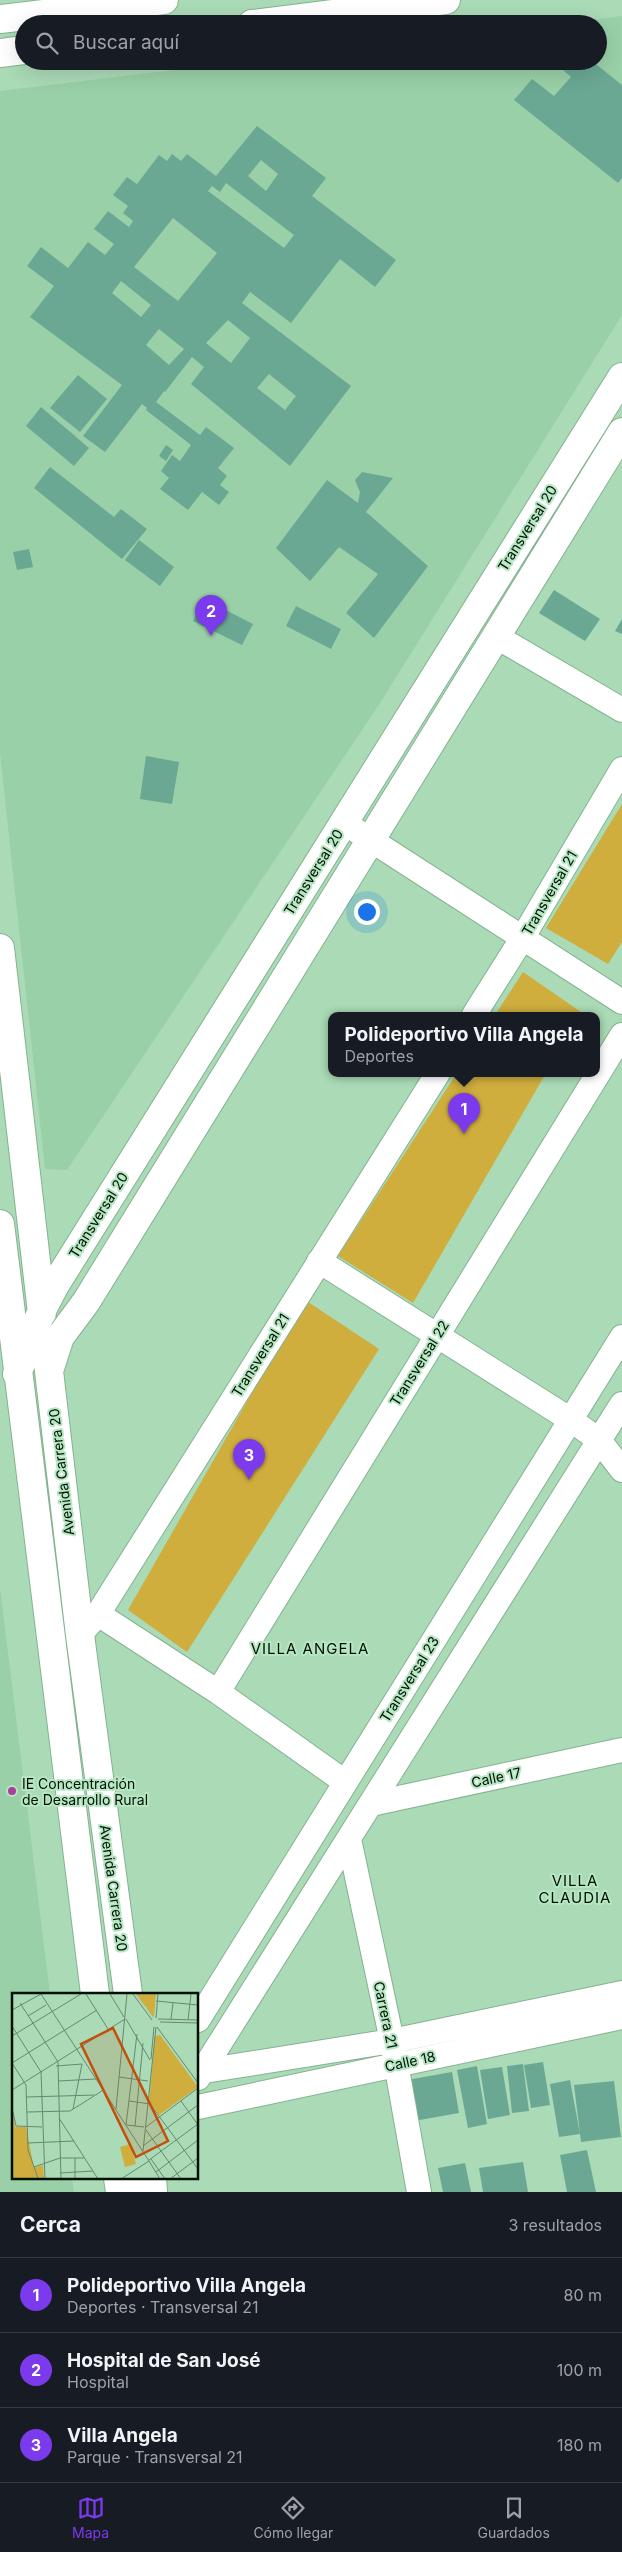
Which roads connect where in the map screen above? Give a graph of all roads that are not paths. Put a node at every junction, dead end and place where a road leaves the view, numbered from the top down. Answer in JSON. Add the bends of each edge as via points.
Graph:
{"nodes":[{"id":1,"x":164,"y":0,"type":"edge"},
{"id":2,"x":446,"y":0,"type":"edge"},
{"id":3,"x":35,"y":15,"type":"edge"},
{"id":4,"x":325,"y":15,"type":"edge"},
{"id":5,"x":15,"y":17,"type":"edge"},
{"id":6,"x":0,"y":19,"type":"edge"},
{"id":7,"x":15,"y":51,"type":"edge"},
{"id":8,"x":0,"y":53,"type":"edge"},
{"id":9,"x":622,"y":377,"type":"edge"},
{"id":10,"x":622,"y":432,"type":"edge"},
{"id":11,"x":497,"y":637,"type":"junction"},
{"id":12,"x":622,"y":710,"type":"edge"},
{"id":13,"x":622,"y":769,"type":"edge"},
{"id":14,"x":343,"y":822,"type":"junction"},
{"id":15,"x":371,"y":840,"type":"junction"},
{"id":16,"x":523,"y":937,"type":"junction"},
{"id":17,"x":0,"y":948,"type":"edge"},
{"id":18,"x":622,"y":1002,"type":"edge"},
{"id":19,"x":476,"y":1012,"type":"edge"},
{"id":20,"x":622,"y":1036,"type":"edge"},
{"id":21,"x":600,"y":1072,"type":"edge"},
{"id":22,"x":435,"y":1077,"type":"edge"},
{"id":23,"x":597,"y":1077,"type":"edge"},
{"id":24,"x":0,"y":1224,"type":"edge"},
{"id":25,"x":318,"y":1261,"type":"junction"},
{"id":26,"x":42,"y":1310,"type":"junction"},
{"id":27,"x":437,"y":1335,"type":"junction"},
{"id":28,"x":622,"y":1337,"type":"edge"},
{"id":29,"x":49,"y":1371,"type":"junction"},
{"id":30,"x":17,"y":1374,"type":"junction"},
{"id":31,"x":622,"y":1404,"type":"edge"},
{"id":32,"x":570,"y":1420,"type":"junction"},
{"id":33,"x":599,"y":1440,"type":"junction"},
{"id":34,"x":622,"y":1470,"type":"edge"},
{"id":35,"x":98,"y":1614,"type":"junction"},
{"id":36,"x":80,"y":1636,"type":"junction"},
{"id":37,"x":218,"y":1692,"type":"junction"},
{"id":38,"x":622,"y":1750,"type":"edge"},
{"id":39,"x":345,"y":1782,"type":"junction"},
{"id":40,"x":371,"y":1804,"type":"junction"},
{"id":41,"x":348,"y":1839,"type":"junction"},
{"id":42,"x":95,"y":1993,"type":"edge"},
{"id":43,"x":128,"y":1993,"type":"edge"},
{"id":44,"x":622,"y":1993,"type":"edge"},
{"id":45,"x":622,"y":2017,"type":"edge"},
{"id":46,"x":199,"y":2018,"type":"edge"},
{"id":47,"x":392,"y":2041,"type":"junction"},
{"id":48,"x":396,"y":2064,"type":"junction"},
{"id":49,"x":199,"y":2074,"type":"edge"},
{"id":50,"x":199,"y":2106,"type":"edge"},
{"id":51,"x":135,"y":2180,"type":"edge"},
{"id":52,"x":127,"y":2192,"type":"edge"},
{"id":53,"x":419,"y":2192,"type":"edge"}],
"edges":[{"from":1,"to":3,"type":"street"},
{"from":2,"to":4,"type":"street"},
{"from":5,"to":6,"type":"street"},
{"from":7,"to":8,"type":"street"},
{"from":9,"to":14,"type":"street","name":"Transversal 20"},
{"from":10,"to":11,"type":"street"},
{"from":11,"to":12,"type":"street"},
{"from":11,"to":15,"type":"street"},
{"from":13,"to":16,"type":"street","name":"Transversal 21"},
{"from":14,"to":15,"type":"street"},
{"from":14,"to":26,"type":"street","name":"Transversal 20"},
{"from":15,"to":16,"type":"street"},
{"from":15,"to":29,"type":"street","via":[[86,1302],[60,1337]]},
{"from":16,"to":18,"type":"street"},
{"from":16,"to":19,"type":"street","name":"Transversal 21"},
{"from":17,"to":26,"type":"street","name":"Avenida Carrera 20"},
{"from":20,"to":21,"type":"street","name":"Transversal 22"},
{"from":22,"to":25,"type":"street","name":"Transversal 21"},
{"from":23,"to":27,"type":"street","name":"Transversal 22"},
{"from":24,"to":30,"type":"street"},
{"from":25,"to":27,"type":"street"},
{"from":25,"to":35,"type":"street","name":"Transversal 21"},
{"from":26,"to":29,"type":"street","name":"Avenida Carrera 20"},
{"from":26,"to":30,"type":"street","name":"Transversal 20"},
{"from":27,"to":32,"type":"street"},
{"from":27,"to":37,"type":"street","name":"Transversal 22"},
{"from":28,"to":32,"type":"street","name":"Transversal 23"},
{"from":29,"to":36,"type":"street","name":"Avenida Carrera 20"},
{"from":30,"to":42,"type":"street"},
{"from":31,"to":33,"type":"street"},
{"from":32,"to":33,"type":"street"},
{"from":32,"to":39,"type":"street","name":"Transversal 23"},
{"from":33,"to":34,"type":"street"},
{"from":33,"to":40,"type":"street"},
{"from":35,"to":36,"type":"street","name":"Transversal 21"},
{"from":35,"to":37,"type":"street"},
{"from":36,"to":43,"type":"street","name":"Avenida Carrera 20"},
{"from":37,"to":39,"type":"street"},
{"from":38,"to":40,"type":"street","name":"Calle 17"},
{"from":39,"to":46,"type":"street","name":"Transversal 23"},
{"from":40,"to":41,"type":"street"},
{"from":41,"to":47,"type":"street","name":"Carrera 21"},
{"from":41,"to":49,"type":"street"},
{"from":44,"to":47,"type":"street","name":"Calle 18"},
{"from":45,"to":48,"type":"street","name":"Calle 18"},
{"from":47,"to":48,"type":"street","name":"Carrera 21"},
{"from":47,"to":49,"type":"street","name":"Calle 18"},
{"from":48,"to":50,"type":"street","name":"Calle 18"},
{"from":48,"to":53,"type":"street","name":"Carrera 21"},
{"from":51,"to":52,"type":"street"}]}
